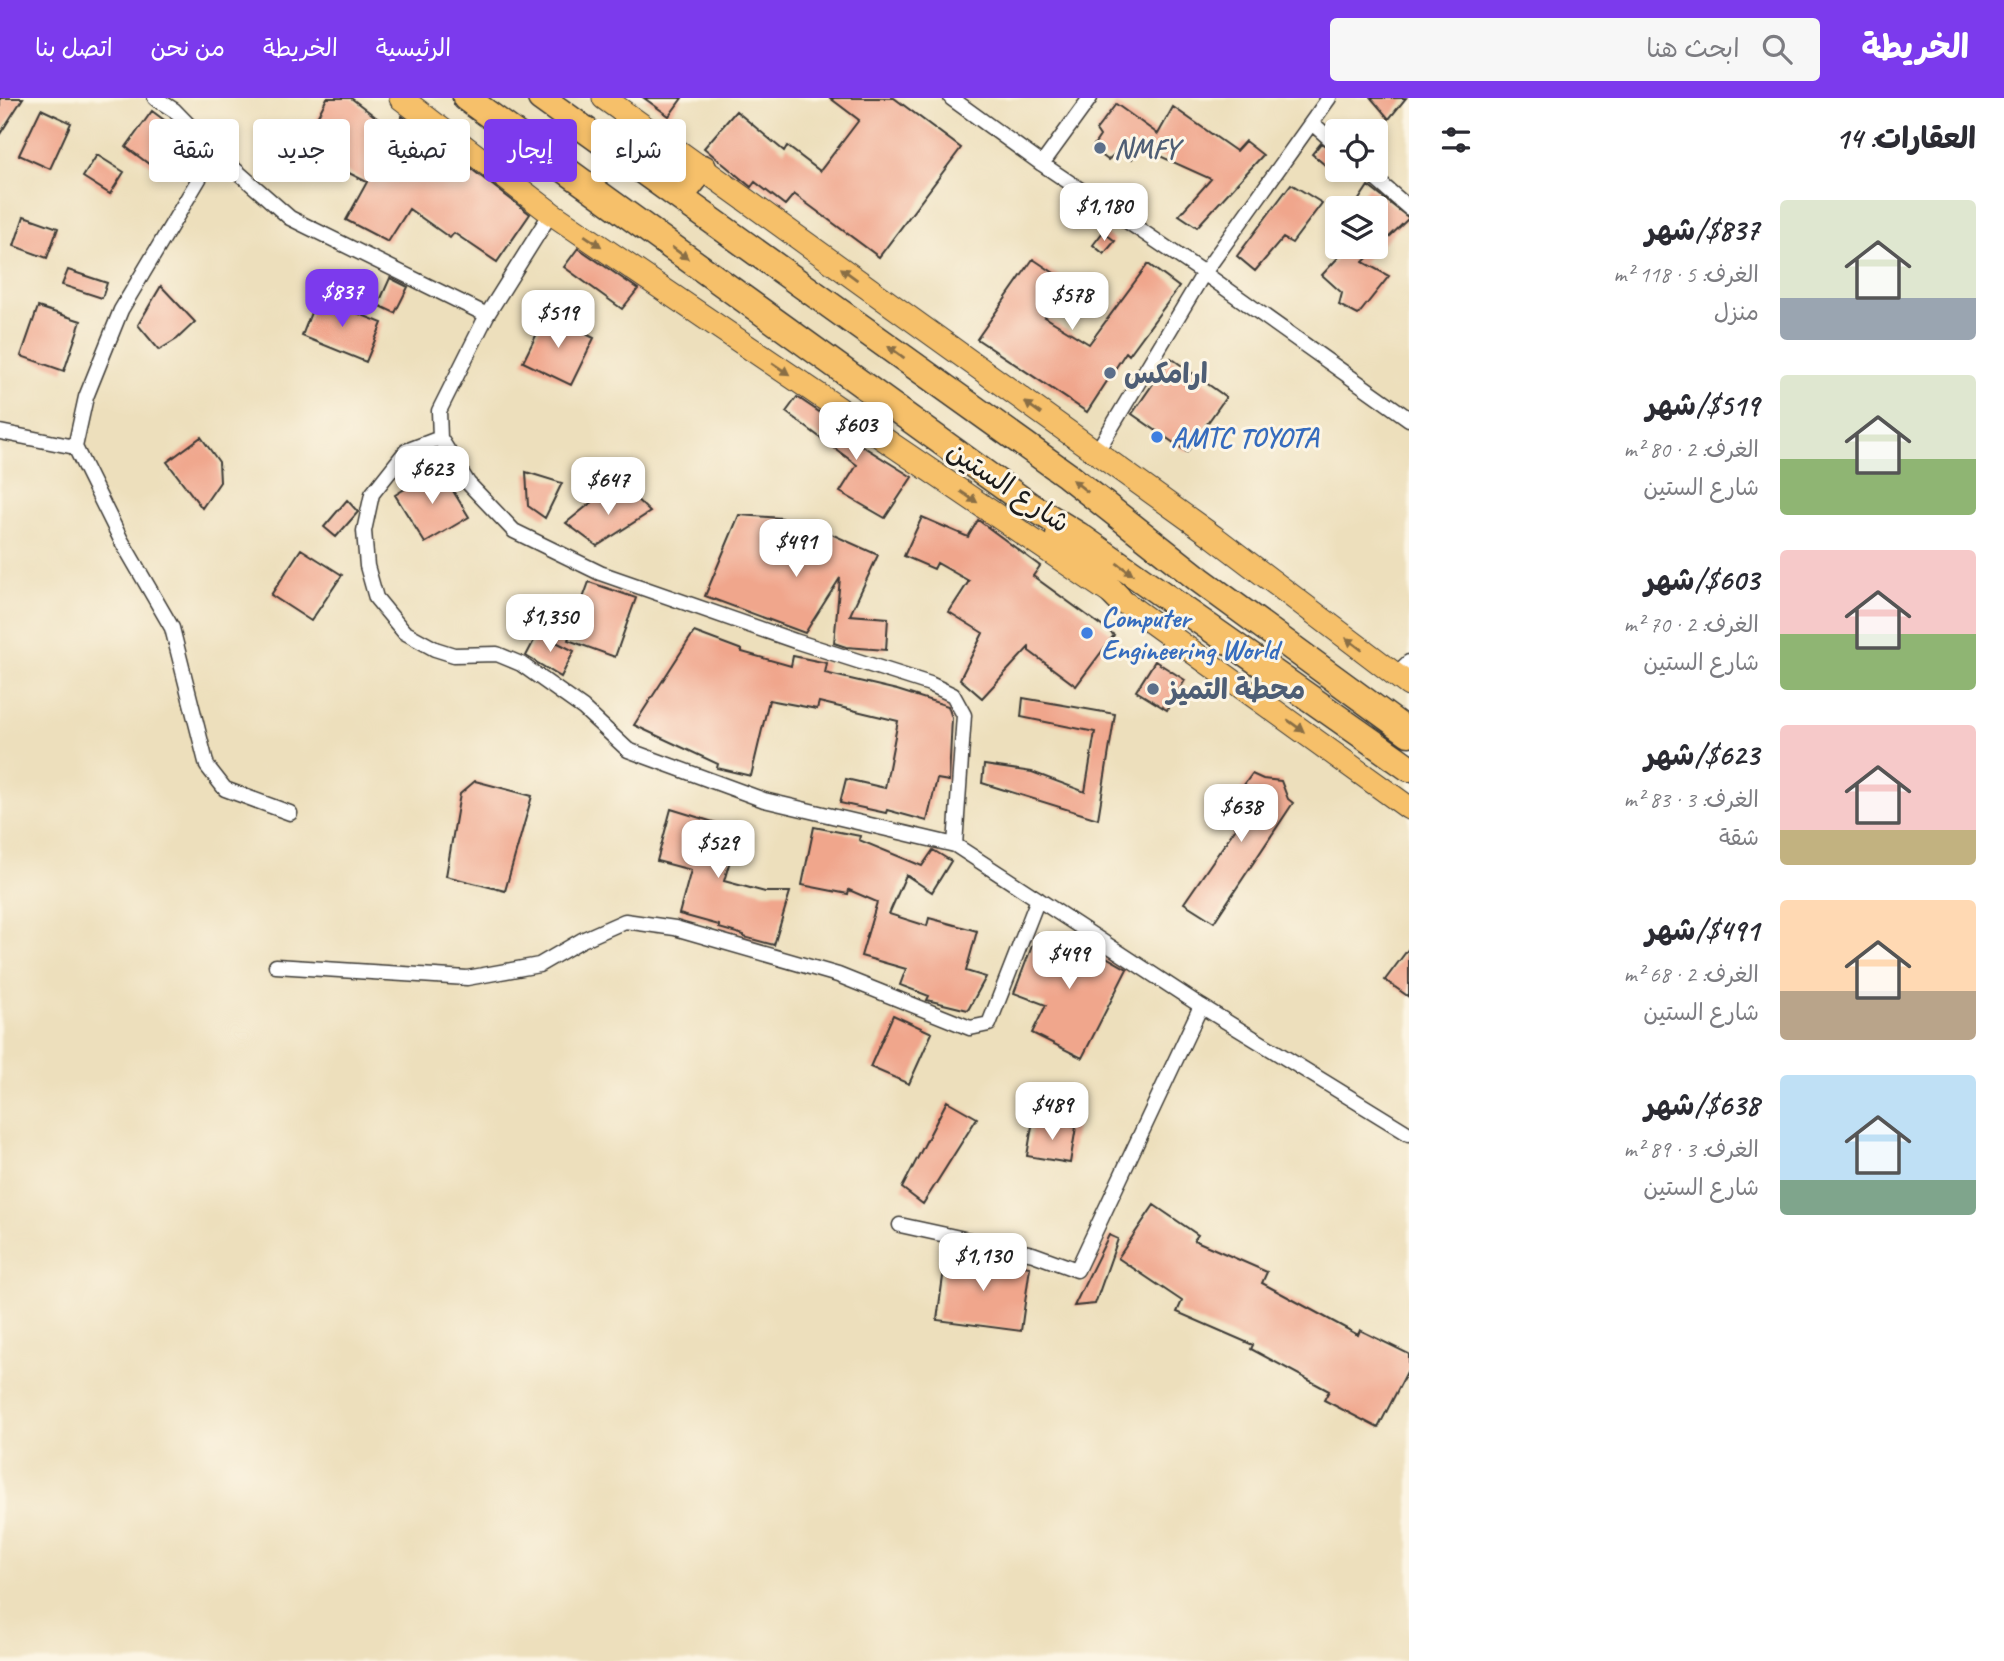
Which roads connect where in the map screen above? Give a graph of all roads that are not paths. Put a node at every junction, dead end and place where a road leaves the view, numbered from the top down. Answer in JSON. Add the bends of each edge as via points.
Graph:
{"nodes":[{"id":1,"x":155,"y":98,"type":"edge"},
{"id":2,"x":401,"y":98,"type":"edge"},
{"id":3,"x":466,"y":98,"type":"edge"},
{"id":4,"x":541,"y":98,"type":"edge"},
{"id":5,"x":604,"y":98,"type":"edge"},
{"id":6,"x":951,"y":98,"type":"edge"},
{"id":7,"x":1090,"y":98,"type":"edge"},
{"id":8,"x":1329,"y":98,"type":"edge"},
{"id":9,"x":183,"y":119,"type":"edge"},
{"id":10,"x":1312,"y":123,"type":"junction"},
{"id":11,"x":1325,"y":134,"type":"edge"},
{"id":12,"x":1042,"y":164,"type":"junction"},
{"id":13,"x":703,"y":168,"type":"junction"},
{"id":14,"x":239,"y":173,"type":"edge"},
{"id":15,"x":197,"y":182,"type":"edge"},
{"id":16,"x":1379,"y":182,"type":"edge"},
{"id":17,"x":680,"y":197,"type":"junction"},
{"id":18,"x":1409,"y":208,"type":"edge"},
{"id":19,"x":551,"y":212,"type":"junction"},
{"id":20,"x":1204,"y":273,"type":"junction"},
{"id":21,"x":487,"y":315,"type":"junction"},
{"id":22,"x":1409,"y":419,"type":"edge"},
{"id":23,"x":0,"y":432,"type":"edge"},
{"id":24,"x":440,"y":438,"type":"junction"},
{"id":25,"x":75,"y":447,"type":"junction"},
{"id":26,"x":1096,"y":453,"type":"junction"},
{"id":27,"x":1029,"y":505,"type":"junction"},
{"id":28,"x":1118,"y":598,"type":"junction"},
{"id":29,"x":1404,"y":674,"type":"edge"},
{"id":30,"x":1409,"y":733,"type":"edge"},
{"id":31,"x":1409,"y":768,"type":"edge"},
{"id":32,"x":1409,"y":808,"type":"edge"},
{"id":33,"x":290,"y":813,"type":"dead end"},
{"id":34,"x":955,"y":845,"type":"junction"},
{"id":35,"x":1038,"y":899,"type":"junction"},
{"id":36,"x":276,"y":966,"type":"dead end"},
{"id":37,"x":1201,"y":1006,"type":"junction"},
{"id":38,"x":1409,"y":1133,"type":"edge"},
{"id":39,"x":900,"y":1225,"type":"dead end"}],
"edges":[{"from":1,"to":9,"type":"street"},
{"from":2,"to":19,"type":"main road","name":"شارع الستين"},
{"from":3,"to":27,"type":"highway","name":"شارع الستين","one_way":true},
{"from":4,"to":17,"type":"highway","name":"شارع الستين"},
{"from":5,"to":13,"type":"main road"},
{"from":6,"to":12,"type":"street"},
{"from":7,"to":12,"type":"street"},
{"from":8,"to":10,"type":"street"},
{"from":10,"to":11,"type":"street"},
{"from":10,"to":20,"type":"street"},
{"from":12,"to":20,"type":"street"},
{"from":13,"to":17,"type":"highway"},
{"from":26,"to":13,"type":"main road","one_way":true},
{"from":14,"to":21,"type":"street","via":[[290,219]]},
{"from":15,"to":25,"type":"street","via":[[121,310],[86,397]]},
{"from":16,"to":18,"type":"street"},
{"from":30,"to":17,"type":"highway","name":"شارع الستين","one_way":true,"via":[[1200,580],[1067,475]]},
{"from":19,"to":21,"type":"street"},
{"from":19,"to":28,"type":"main road","name":"شارع الستين","one_way":true},
{"from":20,"to":22,"type":"street"},
{"from":20,"to":26,"type":"street"},
{"from":21,"to":24,"type":"street","via":[[439,411]]},
{"from":23,"to":25,"type":"street"},
{"from":24,"to":34,"type":"street","via":[[468,484],[514,531],[600,573],[953,695],[964,715]]},
{"from":24,"to":34,"type":"street","via":[[406,451],[372,494],[364,531],[376,598],[404,632],[454,656],[497,654],[521,664],[583,708],[628,750],[764,800]]},
{"from":25,"to":33,"type":"street","via":[[172,628],[207,766],[225,789]]},
{"from":29,"to":26,"type":"main road","one_way":true},
{"from":27,"to":28,"type":"highway"},
{"from":27,"to":31,"type":"highway","name":"شارع الستين","one_way":true},
{"from":28,"to":32,"type":"main road","name":"شارع الستين","one_way":true},
{"from":34,"to":35,"type":"street"},
{"from":35,"to":36,"type":"street","via":[[989,1024],[970,1028],[838,975],[675,928],[625,921],[539,965],[467,978]]},
{"from":35,"to":37,"type":"street"},
{"from":37,"to":38,"type":"street"},
{"from":37,"to":39,"type":"street","via":[[1077,1270],[1033,1254]]}]}
